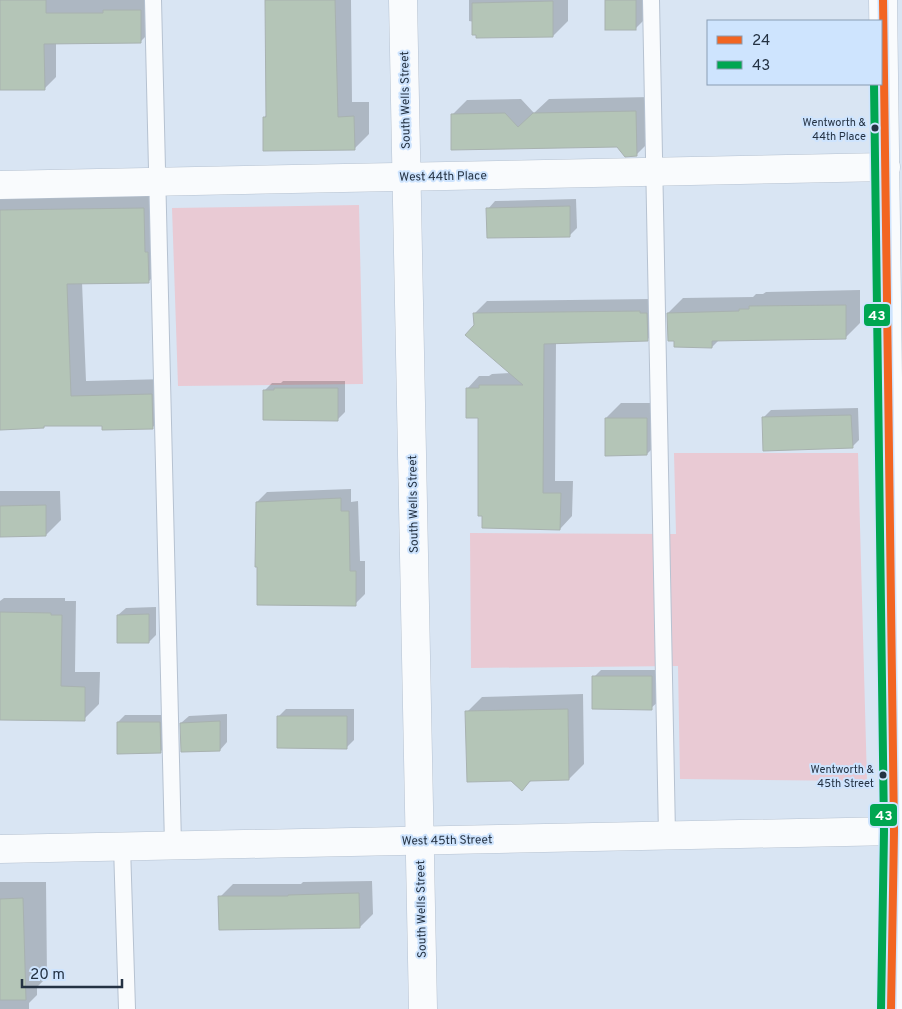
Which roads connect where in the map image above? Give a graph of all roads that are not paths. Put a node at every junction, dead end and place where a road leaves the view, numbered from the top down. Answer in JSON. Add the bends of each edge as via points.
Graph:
{"nodes":[{"id":1,"x":153,"y":0,"type":"edge"},
{"id":2,"x":403,"y":0,"type":"edge"},
{"id":3,"x":650,"y":0,"type":"edge"},
{"id":4,"x":883,"y":0,"type":"edge"},
{"id":5,"x":886,"y":167,"type":"junction"},
{"id":6,"x":654,"y":172,"type":"junction"},
{"id":7,"x":406,"y":177,"type":"junction"},
{"id":8,"x":158,"y":182,"type":"junction"},
{"id":9,"x":0,"y":185,"type":"edge"},
{"id":10,"x":894,"y":831,"type":"junction"},
{"id":11,"x":667,"y":836,"type":"junction"},
{"id":12,"x":420,"y":840,"type":"junction"},
{"id":13,"x":173,"y":845,"type":"junction"},
{"id":14,"x":122,"y":846,"type":"junction"},
{"id":15,"x":0,"y":848,"type":"edge"},
{"id":16,"x":127,"y":1009,"type":"edge"},
{"id":17,"x":423,"y":1009,"type":"edge"},
{"id":18,"x":891,"y":1009,"type":"edge"}],
"edges":[{"from":1,"to":8,"type":"lane"},
{"from":2,"to":7,"type":"street","name":"South Wells Street"},
{"from":3,"to":6,"type":"lane"},
{"from":4,"to":5,"type":"street"},
{"from":5,"to":6,"type":"street","name":"West 44th Place"},
{"from":5,"to":10,"type":"street"},
{"from":6,"to":7,"type":"street","name":"West 44th Place"},
{"from":6,"to":11,"type":"lane"},
{"from":7,"to":8,"type":"street","name":"West 44th Place"},
{"from":7,"to":12,"type":"street","name":"South Wells Street"},
{"from":8,"to":9,"type":"street","name":"West 44th Place"},
{"from":8,"to":13,"type":"lane"},
{"from":10,"to":11,"type":"street","name":"West 45th Street"},
{"from":10,"to":18,"type":"street"},
{"from":11,"to":12,"type":"street","name":"West 45th Street"},
{"from":12,"to":13,"type":"street","name":"West 45th Street"},
{"from":12,"to":17,"type":"street","name":"South Wells Street"},
{"from":13,"to":14,"type":"street","name":"West 45th Street"},
{"from":14,"to":15,"type":"street","name":"West 45th Street"},
{"from":14,"to":16,"type":"lane"}]}
